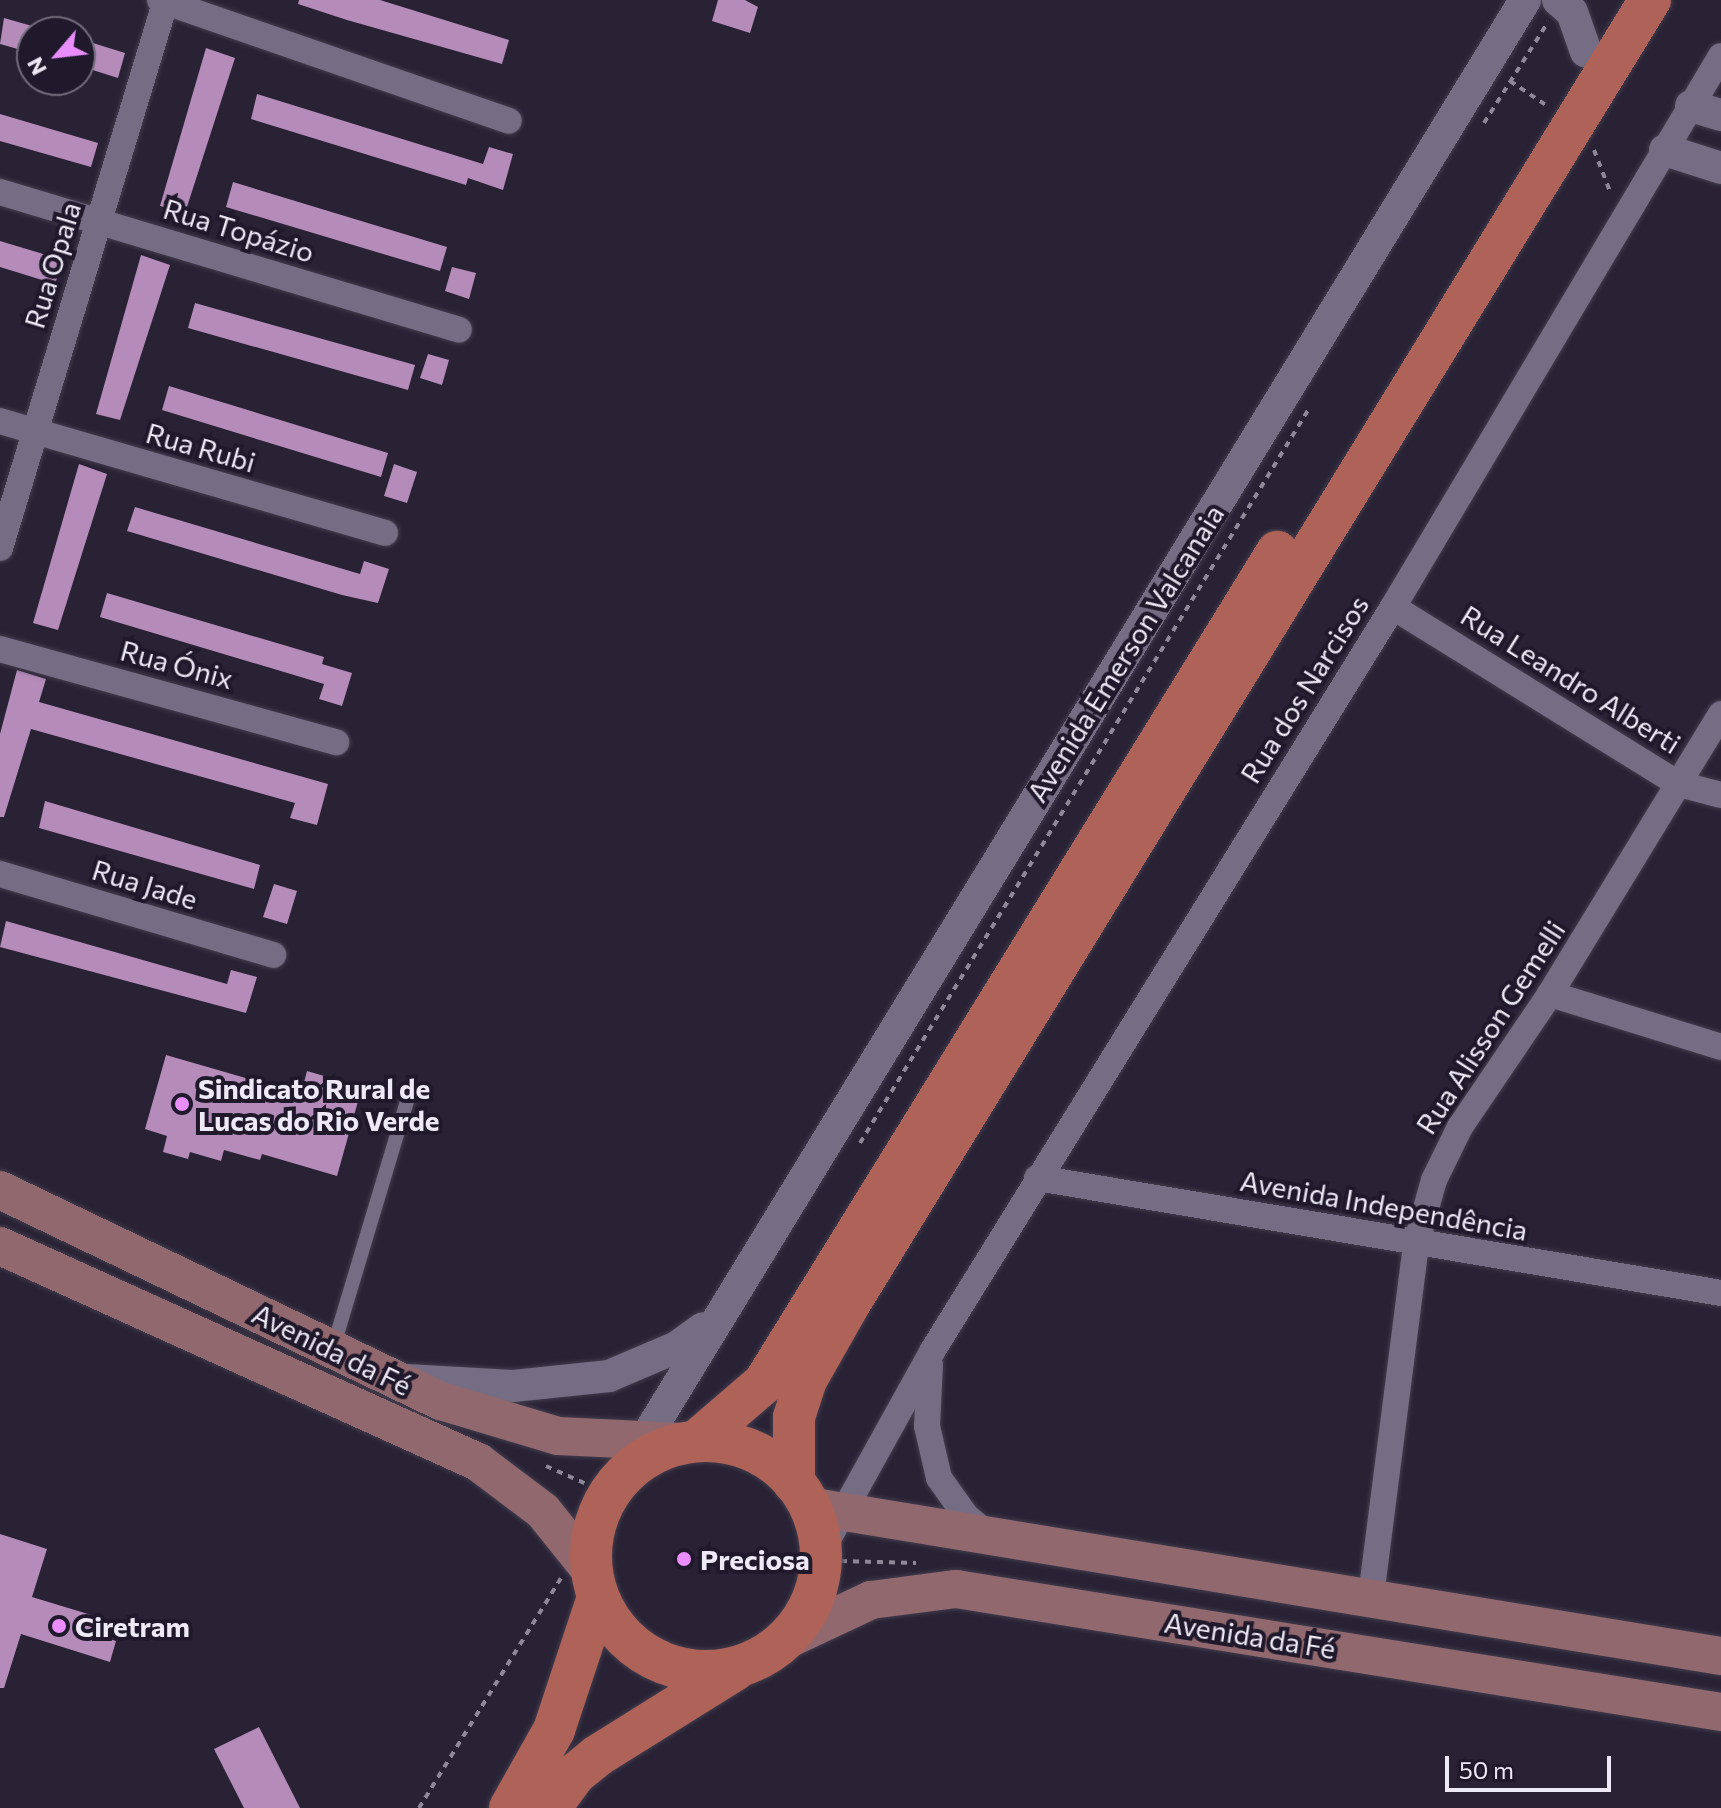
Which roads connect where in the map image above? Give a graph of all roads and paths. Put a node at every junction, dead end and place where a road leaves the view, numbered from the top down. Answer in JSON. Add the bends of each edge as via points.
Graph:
{"nodes":[{"id":1,"x":1525,"y":0,"type":"edge"},
{"id":2,"x":1558,"y":0,"type":"edge"},
{"id":3,"x":1618,"y":0,"type":"edge"},
{"id":4,"x":1650,"y":0,"type":"edge"},
{"id":5,"x":164,"y":1,"type":"edge"},
{"id":6,"x":1586,"y":52,"type":"junction"},
{"id":7,"x":1721,"y":56,"type":"edge"},
{"id":8,"x":1691,"y":106,"type":"junction"},
{"id":9,"x":1721,"y":115,"type":"edge"},
{"id":10,"x":509,"y":121,"type":"dead end"},
{"id":11,"x":1665,"y":150,"type":"junction"},
{"id":12,"x":1721,"y":168,"type":"edge"},
{"id":13,"x":0,"y":192,"type":"edge"},
{"id":14,"x":99,"y":222,"type":"junction"},
{"id":15,"x":459,"y":330,"type":"dead end"},
{"id":16,"x":0,"y":421,"type":"edge"},
{"id":17,"x":35,"y":432,"type":"junction"},
{"id":18,"x":385,"y":533,"type":"dead end"},
{"id":19,"x":0,"y":548,"type":"edge"},
{"id":20,"x":1393,"y":607,"type":"junction"},
{"id":21,"x":0,"y":649,"type":"edge"},
{"id":22,"x":1721,"y":714,"type":"edge"},
{"id":23,"x":336,"y":742,"type":"dead end"},
{"id":24,"x":1679,"y":784,"type":"junction"},
{"id":25,"x":1721,"y":795,"type":"edge"},
{"id":26,"x":0,"y":874,"type":"edge"},
{"id":27,"x":273,"y":955,"type":"dead end"},
{"id":28,"x":1550,"y":994,"type":"junction"},
{"id":29,"x":1721,"y":1047,"type":"edge"},
{"id":30,"x":408,"y":1098,"type":"dead end"},
{"id":31,"x":1037,"y":1178,"type":"junction"},
{"id":32,"x":0,"y":1190,"type":"edge"},
{"id":33,"x":1416,"y":1244,"type":"junction"},
{"id":34,"x":0,"y":1246,"type":"edge"},
{"id":35,"x":1721,"y":1293,"type":"edge"},
{"id":36,"x":724,"y":1305,"type":"junction"},
{"id":37,"x":933,"y":1350,"type":"junction"},
{"id":38,"x":331,"y":1352,"type":"junction"},
{"id":39,"x":388,"y":1378,"type":"junction"},
{"id":40,"x":692,"y":1440,"type":"junction"},
{"id":41,"x":633,"y":1457,"type":"junction"},
{"id":42,"x":815,"y":1500,"type":"junction"},
{"id":43,"x":990,"y":1536,"type":"junction"},
{"id":44,"x":590,"y":1573,"type":"junction"},
{"id":45,"x":1371,"y":1596,"type":"junction"},
{"id":46,"x":786,"y":1640,"type":"junction"},
{"id":47,"x":1721,"y":1656,"type":"edge"},
{"id":48,"x":740,"y":1667,"type":"junction"},
{"id":49,"x":1721,"y":1712,"type":"edge"},
{"id":50,"x":419,"y":1808,"type":"edge"},
{"id":51,"x":510,"y":1808,"type":"edge"},
{"id":52,"x":550,"y":1808,"type":"edge"}],
"edges":[{"from":1,"to":36,"type":"street","name":"Avenida Emerson Valcanaia"},
{"from":2,"to":6,"type":"street","via":[[1572,12]]},
{"from":3,"to":6,"type":"main road"},
{"from":4,"to":42,"type":"main road","via":[[806,1380],[794,1417]]},
{"from":5,"to":10,"type":"street"},
{"from":5,"to":14,"type":"street","name":"Rua Opala"},
{"from":6,"to":40,"type":"main road","via":[[764,1383]]},
{"from":7,"to":8,"type":"street","name":"Rua dos Narcisos"},
{"from":8,"to":9,"type":"street"},
{"from":8,"to":11,"type":"street","name":"Rua dos Narcisos"},
{"from":11,"to":12,"type":"street"},
{"from":11,"to":20,"type":"street","name":"Rua dos Narcisos"},
{"from":13,"to":14,"type":"street","name":"Rua Topázio"},
{"from":14,"to":15,"type":"street","name":"Rua Topázio"},
{"from":14,"to":17,"type":"street","name":"Rua Opala"},
{"from":16,"to":17,"type":"street","name":"Rua Rubi"},
{"from":17,"to":18,"type":"street","name":"Rua Rubi"},
{"from":17,"to":19,"type":"street","name":"Rua Opala"},
{"from":20,"to":24,"type":"street","name":"Rua Leandro Alberti"},
{"from":20,"to":31,"type":"street","name":"Rua dos Narcisos"},
{"from":21,"to":23,"type":"street","name":"Rua Ónix"},
{"from":22,"to":24,"type":"street","name":"Rua Alisson Gemelli"},
{"from":24,"to":25,"type":"street","name":"Rua Leandro Alberti"},
{"from":24,"to":28,"type":"street","name":"Rua Alisson Gemelli"},
{"from":26,"to":27,"type":"street","name":"Rua Jade"},
{"from":28,"to":29,"type":"street"},
{"from":28,"to":33,"type":"street","name":"Rua Alisson Gemelli","via":[[1452,1141],[1434,1180]]},
{"from":30,"to":38,"type":"lane"},
{"from":31,"to":33,"type":"street","name":"Avenida Independência"},
{"from":31,"to":37,"type":"street","name":"Rua dos Narcisos"},
{"from":32,"to":38,"type":"main road","name":"Avenida da Fé"},
{"from":33,"to":35,"type":"street","name":"Avenida Independência"},
{"from":33,"to":45,"type":"street","name":"Rua Alisson Gemelli"},
{"from":34,"to":44,"type":"main road","name":"Avenida da Fé","via":[[478,1462],[535,1503]]},
{"from":36,"to":39,"type":"street","via":[[677,1347],[609,1376],[513,1386]]},
{"from":36,"to":41,"type":"street","name":"Avenida Emerson Valcanaia"},
{"from":37,"to":42,"type":"street","name":"Rua dos Narcisos"},
{"from":37,"to":43,"type":"street","name":"Rua dos Narcisos","via":[[925,1398],[930,1451],[952,1500]]},
{"from":38,"to":39,"type":"main road","name":"Avenida da Fé"},
{"from":39,"to":41,"type":"main road","name":"Avenida da Fé","via":[[500,1421]]},
{"from":40,"to":41,"type":"main road"},
{"from":40,"to":42,"type":"main road","via":[[749,1449]]},
{"from":41,"to":44,"type":"main road","via":[[603,1503],[592,1536]]},
{"from":42,"to":43,"type":"main road","name":"Avenida da Fé"},
{"from":42,"to":46,"type":"main road","via":[[821,1552],[814,1594]]},
{"from":43,"to":45,"type":"main road","name":"Avenida da Fé"},
{"from":44,"to":48,"type":"main road","via":[[628,1642],[653,1659],[682,1669]]},
{"from":44,"to":50,"type":"path"},
{"from":44,"to":51,"type":"main road","via":[[554,1730]]},
{"from":45,"to":47,"type":"main road","name":"Avenida da Fé"},
{"from":46,"to":48,"type":"main road"},
{"from":46,"to":49,"type":"main road","name":"Avenida da Fé","via":[[871,1600],[956,1589]]},
{"from":48,"to":52,"type":"main road","via":[[597,1756],[575,1774]]}]}
